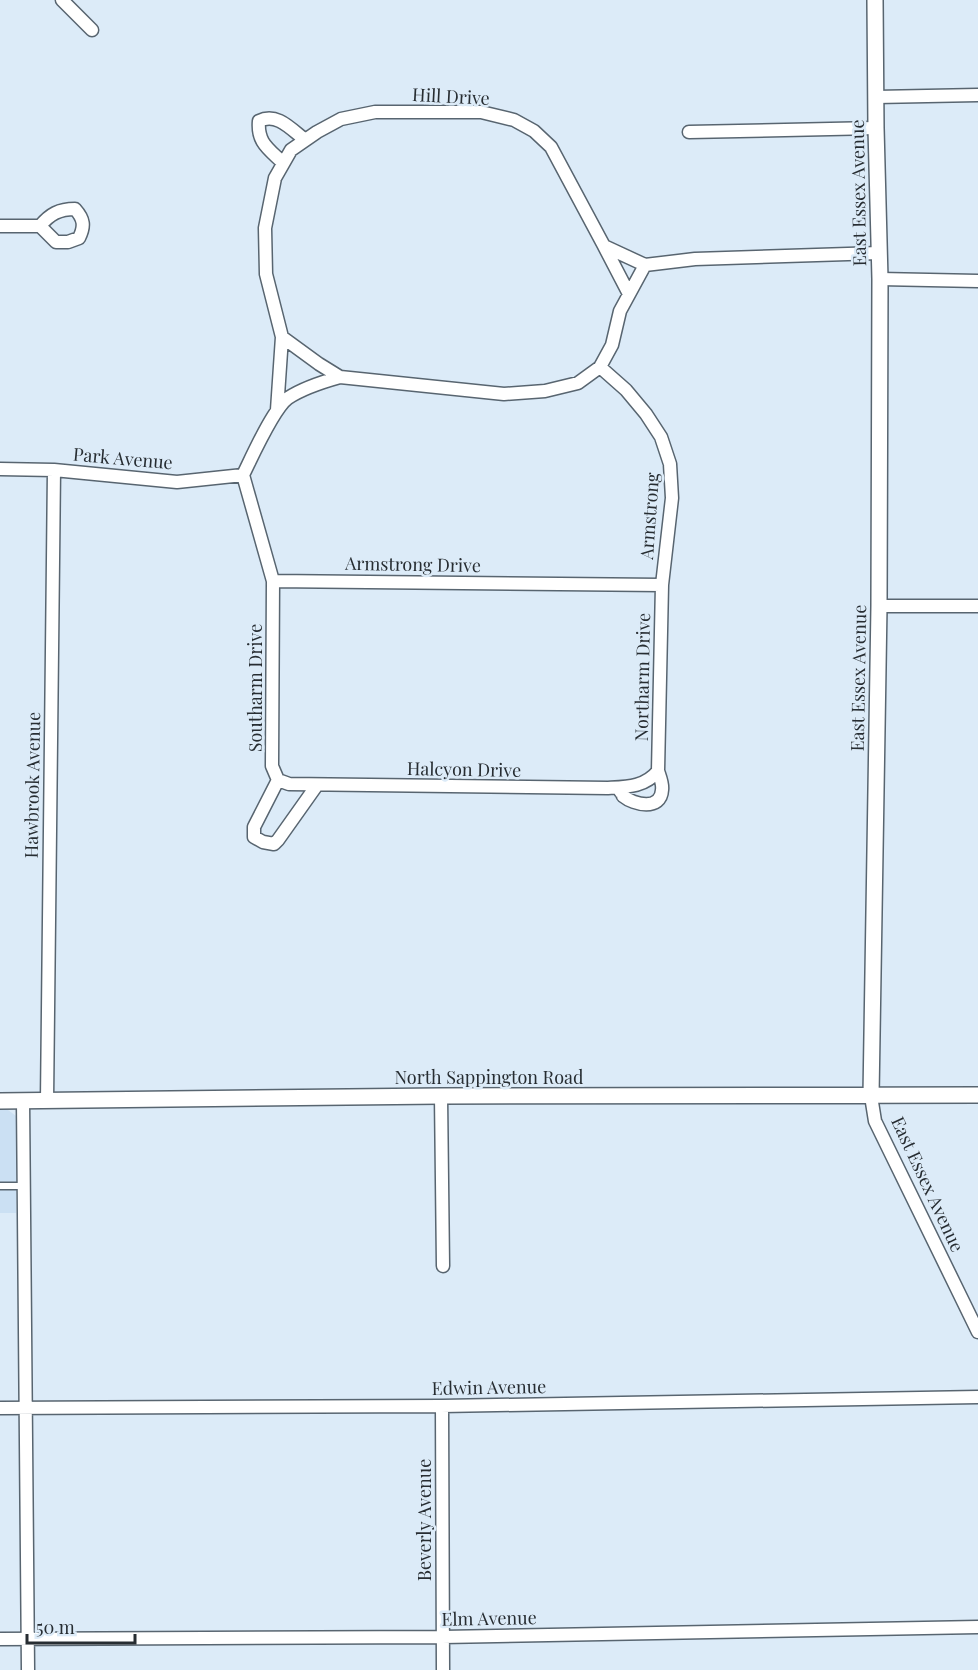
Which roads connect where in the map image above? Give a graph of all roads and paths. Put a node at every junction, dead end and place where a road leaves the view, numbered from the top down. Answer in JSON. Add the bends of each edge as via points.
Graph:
{"nodes":[{"id":1,"x":62,"y":0,"type":"edge"},
{"id":2,"x":875,"y":0,"type":"edge"},
{"id":3,"x":92,"y":30,"type":"dead end"},
{"id":4,"x":978,"y":95,"type":"edge"},
{"id":5,"x":876,"y":97,"type":"junction"},
{"id":6,"x":876,"y":128,"type":"junction"},
{"id":7,"x":690,"y":132,"type":"dead end"},
{"id":8,"x":305,"y":140,"type":"junction"},
{"id":9,"x":283,"y":163,"type":"junction"},
{"id":10,"x":0,"y":226,"type":"edge"},
{"id":11,"x":39,"y":226,"type":"dead end"},
{"id":12,"x":604,"y":246,"type":"junction"},
{"id":13,"x":879,"y":253,"type":"junction"},
{"id":14,"x":645,"y":265,"type":"junction"},
{"id":15,"x":880,"y":279,"type":"junction"},
{"id":16,"x":978,"y":281,"type":"edge"},
{"id":17,"x":629,"y":294,"type":"junction"},
{"id":18,"x":282,"y":337,"type":"junction"},
{"id":19,"x":600,"y":367,"type":"junction"},
{"id":20,"x":340,"y":377,"type":"junction"},
{"id":21,"x":277,"y":410,"type":"junction"},
{"id":22,"x":0,"y":469,"type":"edge"},
{"id":23,"x":54,"y":470,"type":"junction"},
{"id":24,"x":243,"y":476,"type":"junction"},
{"id":25,"x":273,"y":581,"type":"junction"},
{"id":26,"x":662,"y":585,"type":"junction"},
{"id":27,"x":879,"y":606,"type":"junction"},
{"id":28,"x":978,"y":606,"type":"edge"},
{"id":29,"x":653,"y":775,"type":"junction"},
{"id":30,"x":278,"y":780,"type":"junction"},
{"id":31,"x":317,"y":785,"type":"junction"},
{"id":32,"x":618,"y":788,"type":"junction"},
{"id":33,"x":978,"y":1095,"type":"edge"},
{"id":34,"x":441,"y":1096,"type":"junction"},
{"id":35,"x":871,"y":1096,"type":"junction"},
{"id":36,"x":0,"y":1101,"type":"edge"},
{"id":37,"x":24,"y":1101,"type":"junction"},
{"id":38,"x":47,"y":1101,"type":"junction"},
{"id":39,"x":0,"y":1186,"type":"edge"},
{"id":40,"x":24,"y":1186,"type":"junction"},
{"id":41,"x":443,"y":1266,"type":"dead end"},
{"id":42,"x":974,"y":1318,"type":"edge"},
{"id":43,"x":978,"y":1332,"type":"edge"},
{"id":44,"x":978,"y":1397,"type":"edge"},
{"id":45,"x":442,"y":1406,"type":"junction"},
{"id":46,"x":0,"y":1408,"type":"edge"},
{"id":47,"x":26,"y":1408,"type":"junction"},
{"id":48,"x":978,"y":1627,"type":"edge"},
{"id":49,"x":443,"y":1637,"type":"junction"},
{"id":50,"x":0,"y":1639,"type":"edge"},
{"id":51,"x":28,"y":1639,"type":"junction"},
{"id":52,"x":28,"y":1670,"type":"edge"},
{"id":53,"x":443,"y":1670,"type":"edge"}],
"edges":[{"from":1,"to":3,"type":"street"},
{"from":2,"to":5,"type":"street","name":"East Essex Avenue"},
{"from":4,"to":5,"type":"street"},
{"from":5,"to":6,"type":"street","name":"East Essex Avenue"},
{"from":6,"to":7,"type":"street"},
{"from":6,"to":13,"type":"street","name":"East Essex Avenue"},
{"from":8,"to":9,"type":"street","name":"Hill Drive","via":[[291,150]]},
{"from":8,"to":9,"type":"street","via":[[278,119],[266,117],[259,121],[258,133],[264,144]]},
{"from":8,"to":12,"type":"street","name":"Hill Drive","via":[[341,119],[375,112],[481,112],[514,120],[551,147]]},
{"from":9,"to":18,"type":"street","name":"Hill Drive","via":[[275,178],[265,228],[266,274]]},
{"from":10,"to":11,"type":"street"},
{"from":12,"to":14,"type":"street"},
{"from":12,"to":17,"type":"street","name":"Hill Drive"},
{"from":13,"to":14,"type":"street","via":[[695,259]]},
{"from":13,"to":15,"type":"street","name":"East Essex Avenue"},
{"from":14,"to":17,"type":"street","name":"Hill Drive"},
{"from":15,"to":16,"type":"street"},
{"from":15,"to":27,"type":"street","name":"East Essex Avenue"},
{"from":17,"to":19,"type":"street","name":"Hill Drive","via":[[620,311],[612,345]]},
{"from":18,"to":20,"type":"street","name":"Hill Drive"},
{"from":18,"to":21,"type":"street","name":"Hill Drive"},
{"from":19,"to":20,"type":"street","name":"Hill Drive","via":[[578,384],[504,394]]},
{"from":19,"to":26,"type":"street","name":"Armstrong","via":[[646,414],[661,437],[670,464],[672,498]]},
{"from":20,"to":21,"type":"street","name":"Hill Drive","via":[[286,399]]},
{"from":21,"to":24,"type":"street","name":"Hill Drive"},
{"from":22,"to":23,"type":"street","name":"Park Avenue"},
{"from":23,"to":24,"type":"street","name":"Park Avenue","via":[[177,482]]},
{"from":23,"to":38,"type":"street","name":"Hawbrook Avenue"},
{"from":24,"to":25,"type":"street"},
{"from":25,"to":26,"type":"street","name":"Armstrong Drive"},
{"from":25,"to":30,"type":"street","name":"Southarm Drive","via":[[272,766]]},
{"from":26,"to":29,"type":"street","name":"Northarm Drive"},
{"from":27,"to":28,"type":"street"},
{"from":27,"to":35,"type":"street","name":"East Essex Avenue"},
{"from":29,"to":32,"type":"street","name":"Halcyon Drive","via":[[640,785]]},
{"from":29,"to":32,"type":"street","name":"Northarm Drive","via":[[663,789],[656,802],[642,805]]},
{"from":30,"to":31,"type":"street","name":"Halcyon Drive"},
{"from":30,"to":31,"type":"street","via":[[254,827],[254,837],[263,843],[274,844],[278,840]]},
{"from":31,"to":32,"type":"street","name":"Halcyon Drive"},
{"from":33,"to":35,"type":"street","name":"North Sappington Road"},
{"from":34,"to":35,"type":"street","name":"North Sappington Road"},
{"from":34,"to":38,"type":"street","name":"North Sappington Road"},
{"from":34,"to":41,"type":"street"},
{"from":35,"to":42,"type":"street","name":"East Essex Avenue","via":[[875,1121]]},
{"from":36,"to":37,"type":"street","name":"North Sappington Road"},
{"from":37,"to":38,"type":"street","name":"North Sappington Road"},
{"from":37,"to":40,"type":"street"},
{"from":39,"to":40,"type":"lane"},
{"from":40,"to":47,"type":"street"},
{"from":42,"to":43,"type":"street","name":"East Essex Avenue"},
{"from":44,"to":45,"type":"street","name":"Edwin Avenue"},
{"from":45,"to":47,"type":"street","name":"Edwin Avenue"},
{"from":45,"to":49,"type":"street","name":"Beverly Avenue"},
{"from":46,"to":47,"type":"street","name":"Edwin Avenue"},
{"from":47,"to":51,"type":"street"},
{"from":48,"to":49,"type":"street","name":"Elm Avenue"},
{"from":49,"to":51,"type":"street","name":"Elm Avenue"},
{"from":49,"to":53,"type":"street","name":"Beverly Avenue"},
{"from":50,"to":51,"type":"street","name":"Elm Avenue"},
{"from":51,"to":52,"type":"street"}]}
